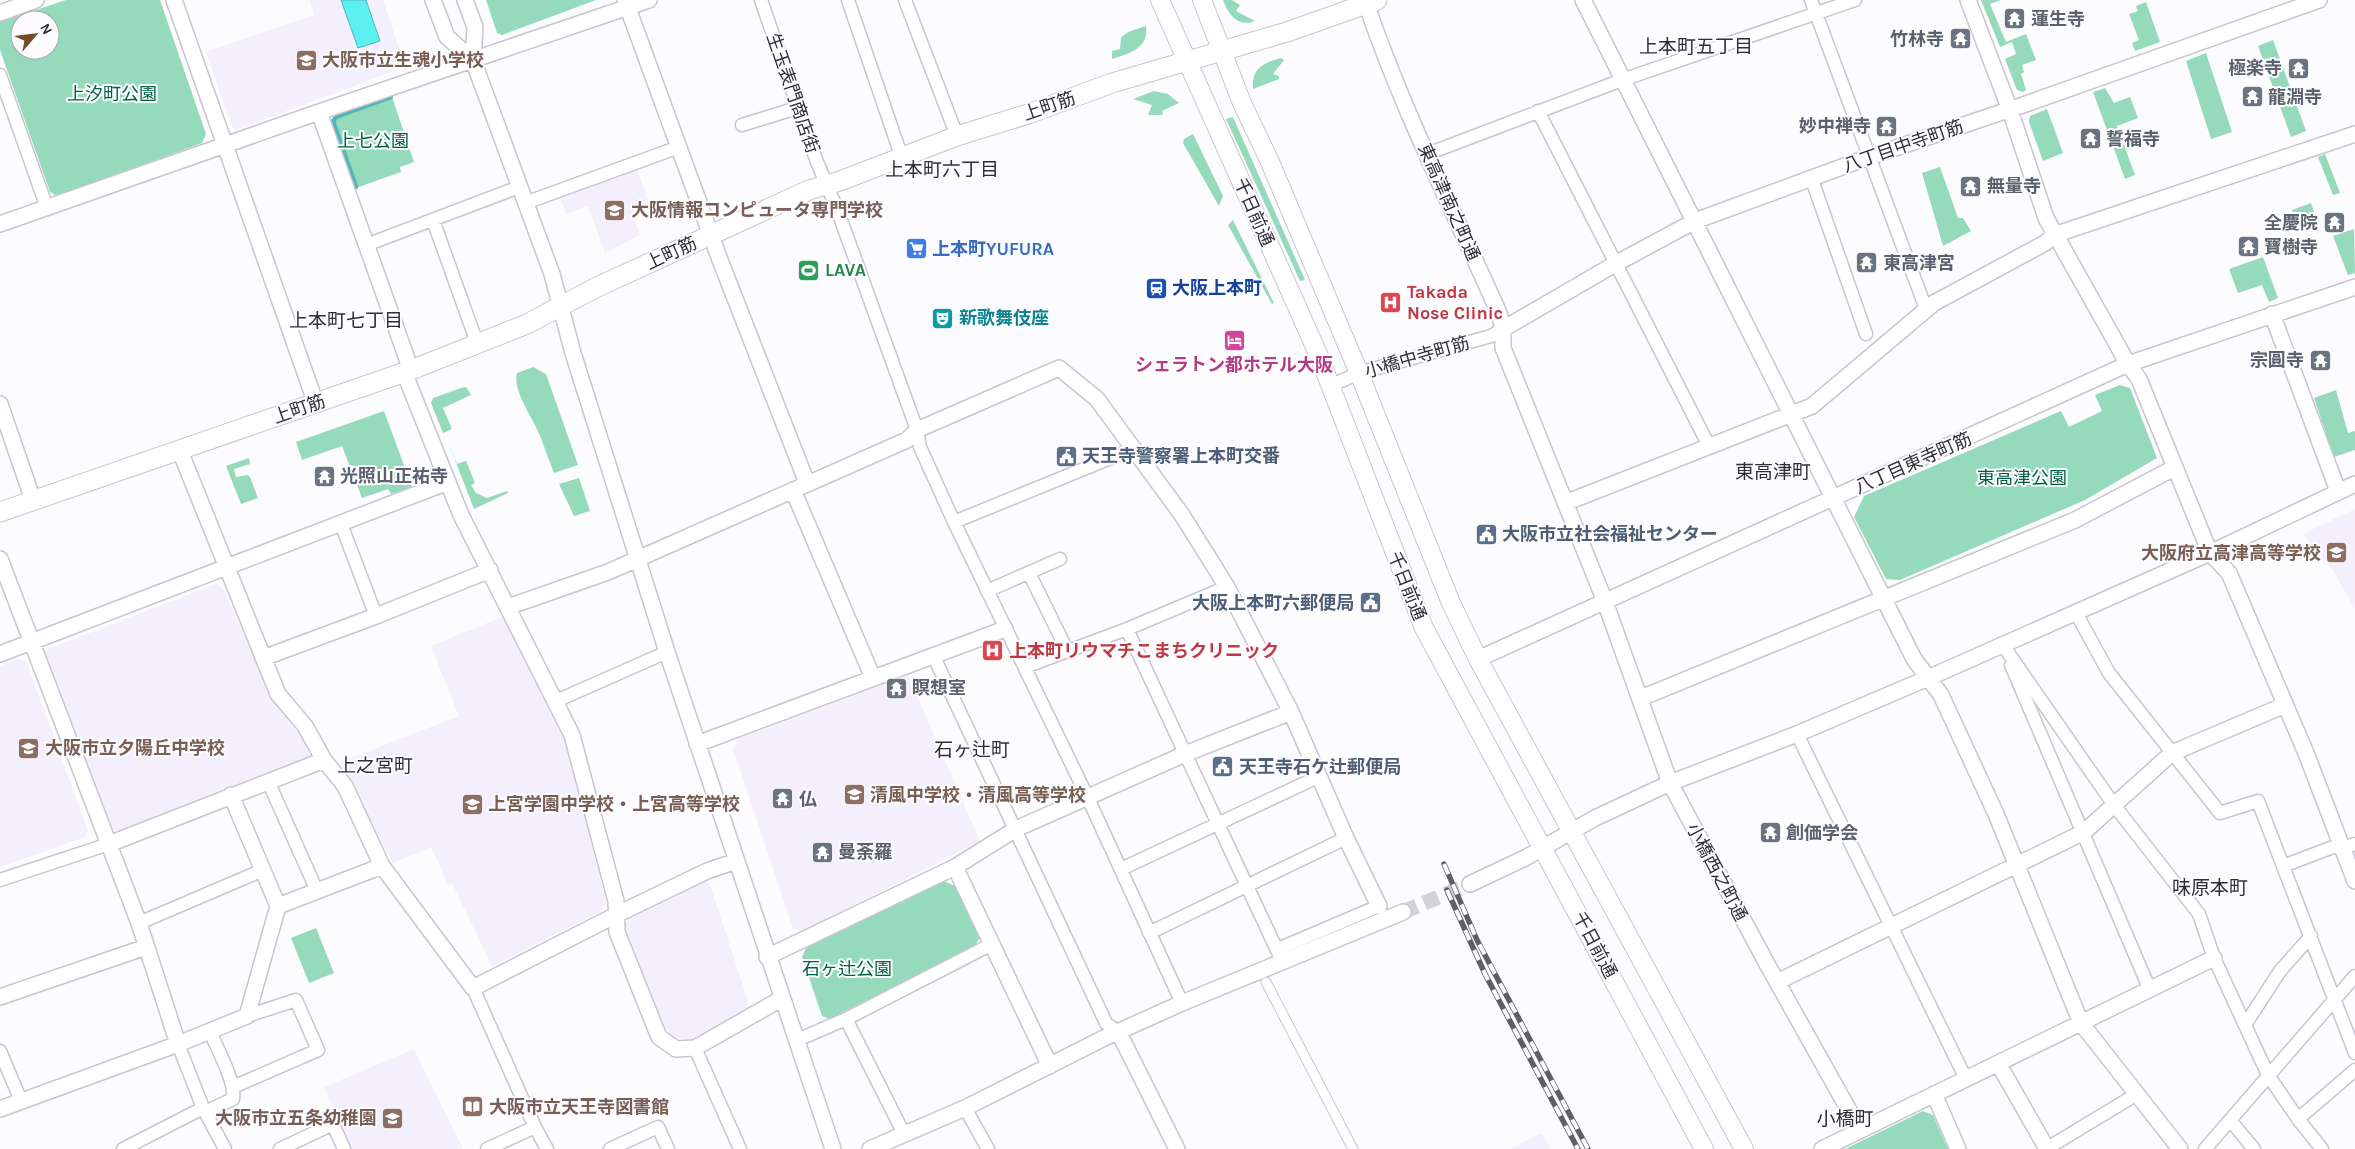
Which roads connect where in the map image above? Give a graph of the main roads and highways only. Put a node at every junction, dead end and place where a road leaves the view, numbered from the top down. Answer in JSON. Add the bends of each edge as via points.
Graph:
{"nodes":[{"id":1,"x":1160,"y":0,"type":"edge"},
{"id":2,"x":1202,"y":0,"type":"edge"},
{"id":3,"x":1370,"y":1,"type":"edge"},
{"id":4,"x":1223,"y":51,"type":"junction"},
{"id":5,"x":1187,"y":62,"type":"junction"},
{"id":6,"x":0,"y":512,"type":"edge"},
{"id":7,"x":1704,"y":1149,"type":"edge"},
{"id":8,"x":1744,"y":1149,"type":"edge"}],
"edges":[{"from":1,"to":5,"type":"main road","name":"千日前通"},
{"from":2,"to":4,"type":"main road","name":"千日前通"},
{"from":3,"to":4,"type":"main road","name":"上町筋","via":[[1318,22]]},
{"from":4,"to":5,"type":"main road","name":"上町筋"},
{"from":4,"to":8,"type":"main road","name":"千日前通","via":[[1242,103],[1359,372],[1451,603]]},
{"from":5,"to":6,"type":"main road","name":"上町筋","via":[[957,136],[770,207],[527,324],[408,371]]},
{"from":5,"to":7,"type":"main road","name":"千日前通","via":[[1319,356],[1424,628]]}]}
